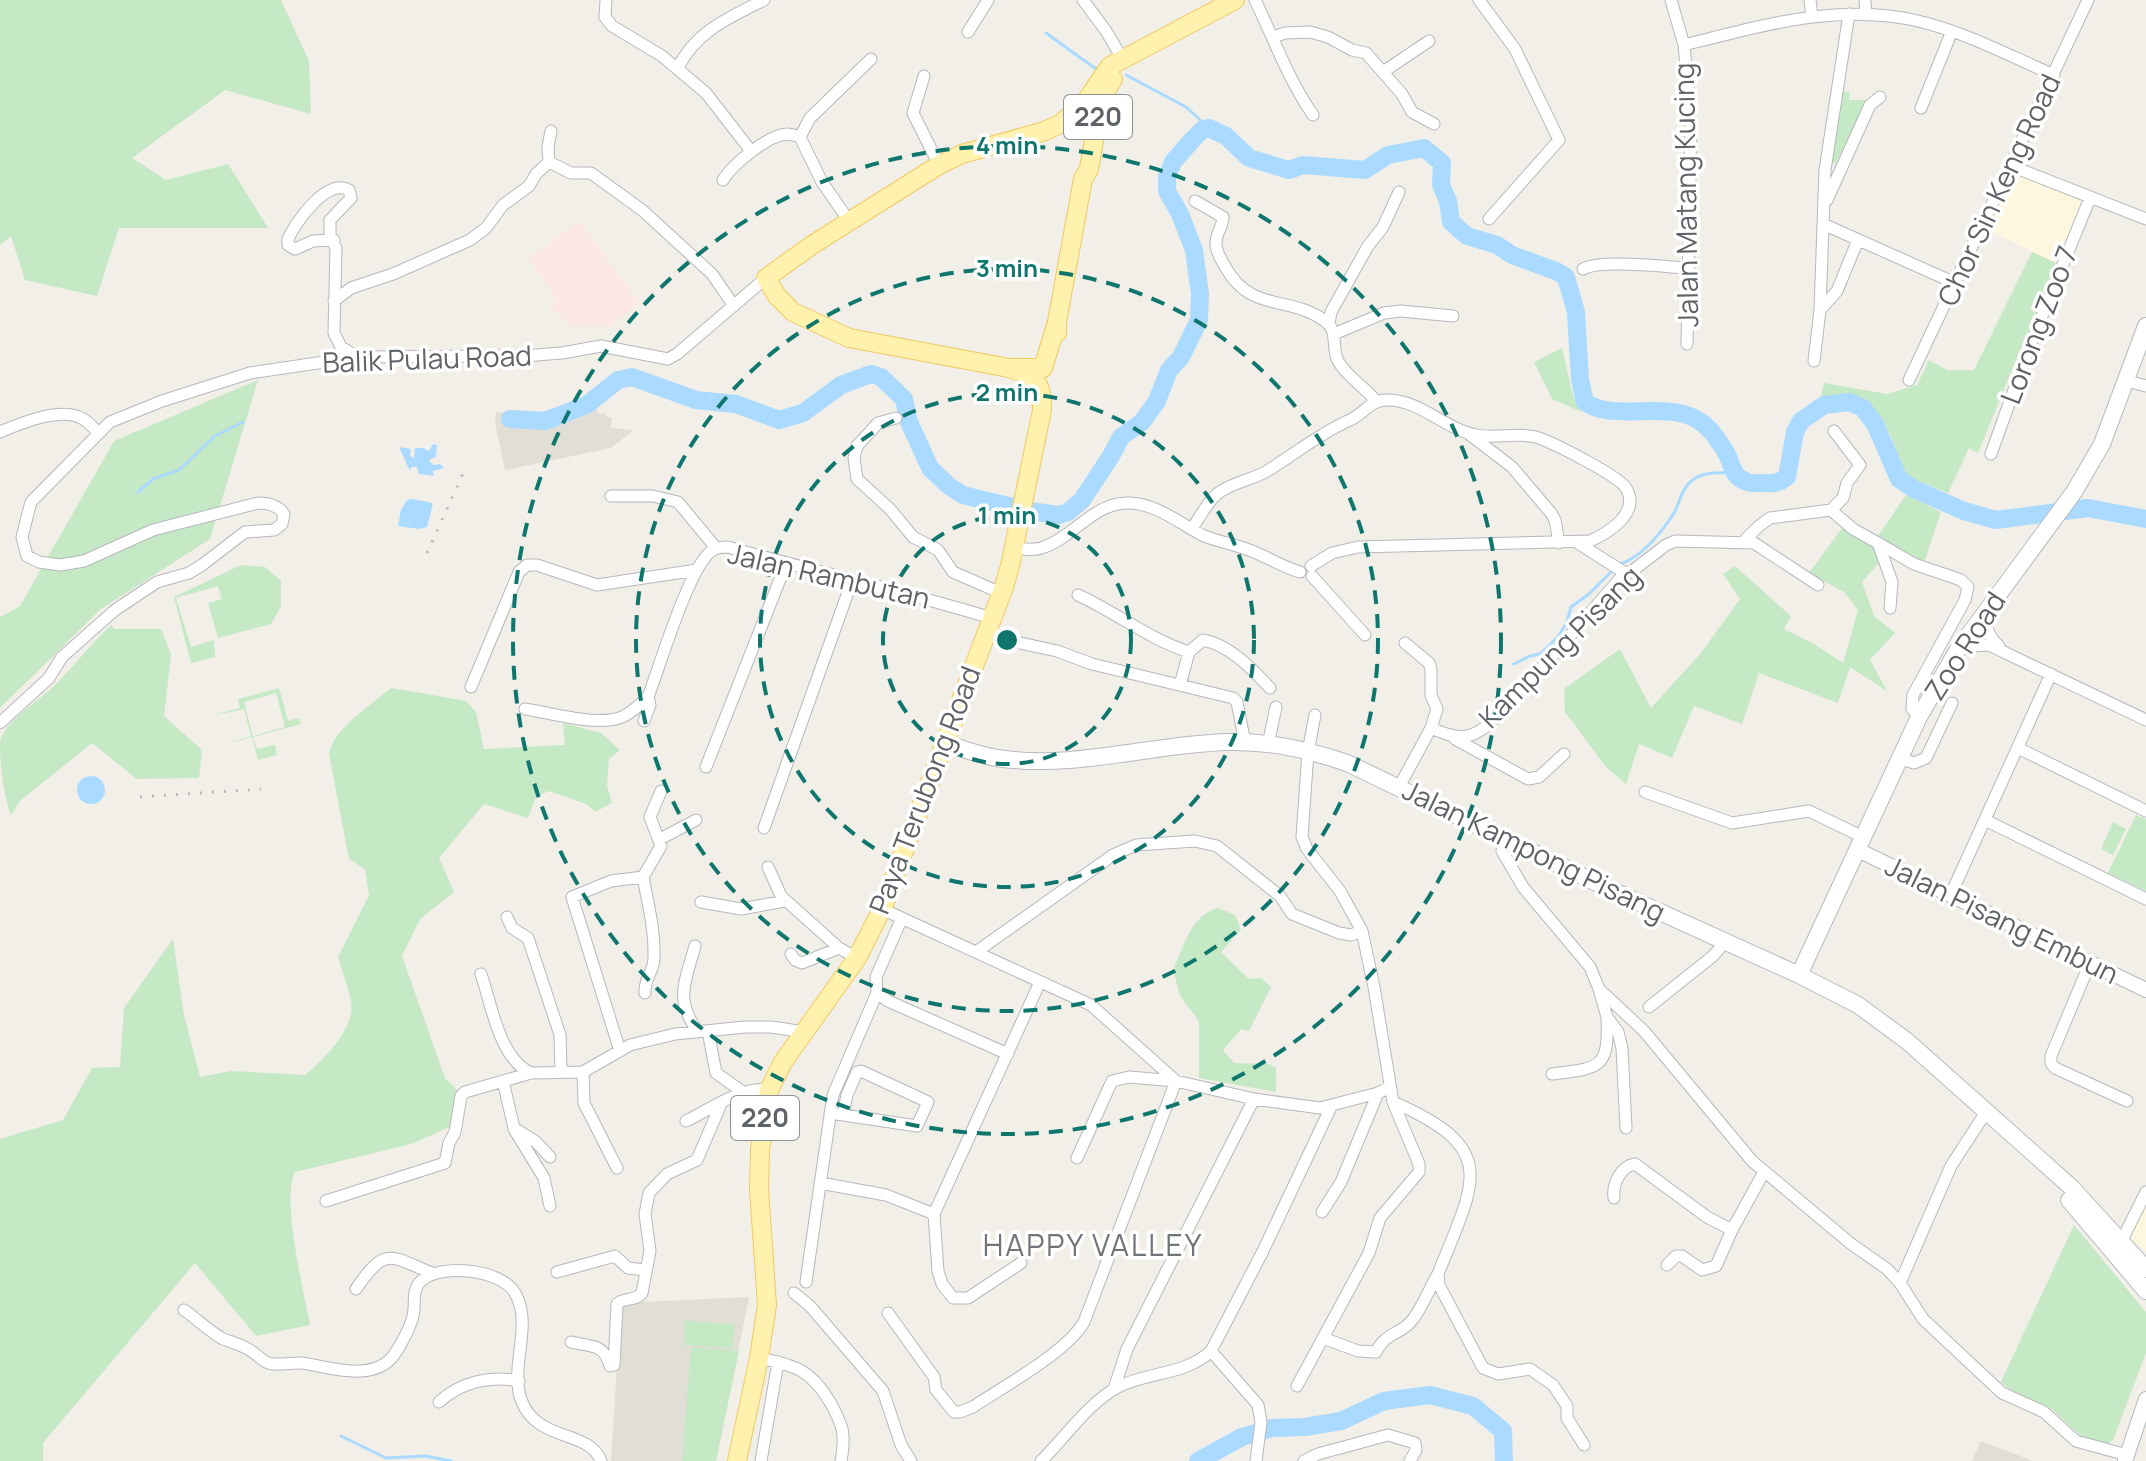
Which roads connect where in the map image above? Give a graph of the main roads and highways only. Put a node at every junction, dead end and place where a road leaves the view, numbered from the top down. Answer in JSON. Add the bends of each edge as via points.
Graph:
{"nodes":[{"id":1,"x":1235,"y":0,"type":"edge"},
{"id":2,"x":1122,"y":58,"type":"junction"},
{"id":3,"x":1060,"y":124,"type":"junction"},
{"id":4,"x":1083,"y":179,"type":"junction"},
{"id":5,"x":1057,"y":322,"type":"junction"},
{"id":6,"x":2146,"y":326,"type":"edge"},
{"id":7,"x":1009,"y":368,"type":"junction"},
{"id":8,"x":1042,"y":410,"type":"junction"},
{"id":9,"x":945,"y":743,"type":"junction"},
{"id":10,"x":1755,"y":955,"type":"junction"},
{"id":11,"x":1799,"y":975,"type":"junction"},
{"id":12,"x":1838,"y":995,"type":"junction"},
{"id":13,"x":2052,"y":1171,"type":"junction"},
{"id":14,"x":2133,"y":1252,"type":"edge"},
{"id":15,"x":2146,"y":1269,"type":"edge"},
{"id":16,"x":2146,"y":1291,"type":"edge"},
{"id":17,"x":737,"y":1461,"type":"edge"}],
"edges":[{"from":1,"to":2,"type":"main road","number":"220"},
{"from":2,"to":3,"type":"main road","name":"Balik Pulau Road"},
{"from":2,"to":4,"type":"main road","name":"Paya Terubong Road","number":"220","via":[[1104,94]]},
{"from":3,"to":4,"type":"main road","via":[[1074,126],[1086,136]]},
{"from":3,"to":7,"type":"main road","name":"Balik Pulau Road","via":[[939,165],[766,278],[793,312],[849,338]]},
{"from":4,"to":5,"type":"main road","name":"Paya Terubong Road","number":"220"},
{"from":5,"to":7,"type":"main road","number":"220","via":[[1043,368]]},
{"from":5,"to":8,"type":"main road","name":"Paya Terubong Road","number":"220"},
{"from":6,"to":11,"type":"main road","name":"Zoo Road","via":[[2107,435],[2074,492],[1957,651],[1919,717]]},
{"from":7,"to":8,"type":"main road","via":[[1040,386]]},
{"from":8,"to":9,"type":"main road","name":"Paya Terubong Road","number":"220","via":[[1001,593]]},
{"from":9,"to":10,"type":"main road","name":"Jalan Kampong Pisang","via":[[995,758],[1053,762],[1206,743],[1308,752],[1347,763]]},
{"from":9,"to":17,"type":"main road","name":"Paya Terubong Road","number":"220","via":[[882,909],[857,958],[769,1090],[760,1150],[767,1305]]},
{"from":10,"to":11,"type":"main road","name":"Jalan Kampong Pisang"},
{"from":10,"to":12,"type":"main road","via":[[1766,969],[1818,993]]},
{"from":11,"to":12,"type":"main road","name":"Jalan Kampong Pisang"},
{"from":12,"to":13,"type":"main road","name":"Jalan Kampong Pisang","via":[[1907,1041]]},
{"from":13,"to":14,"type":"main road","name":"Jalan Kampong Pisang"},
{"from":13,"to":16,"type":"main road","name":"Jalan Kampong Pisang","via":[[2066,1197]]},
{"from":14,"to":15,"type":"main road","name":"Jalan Kampong Pisang"}]}
